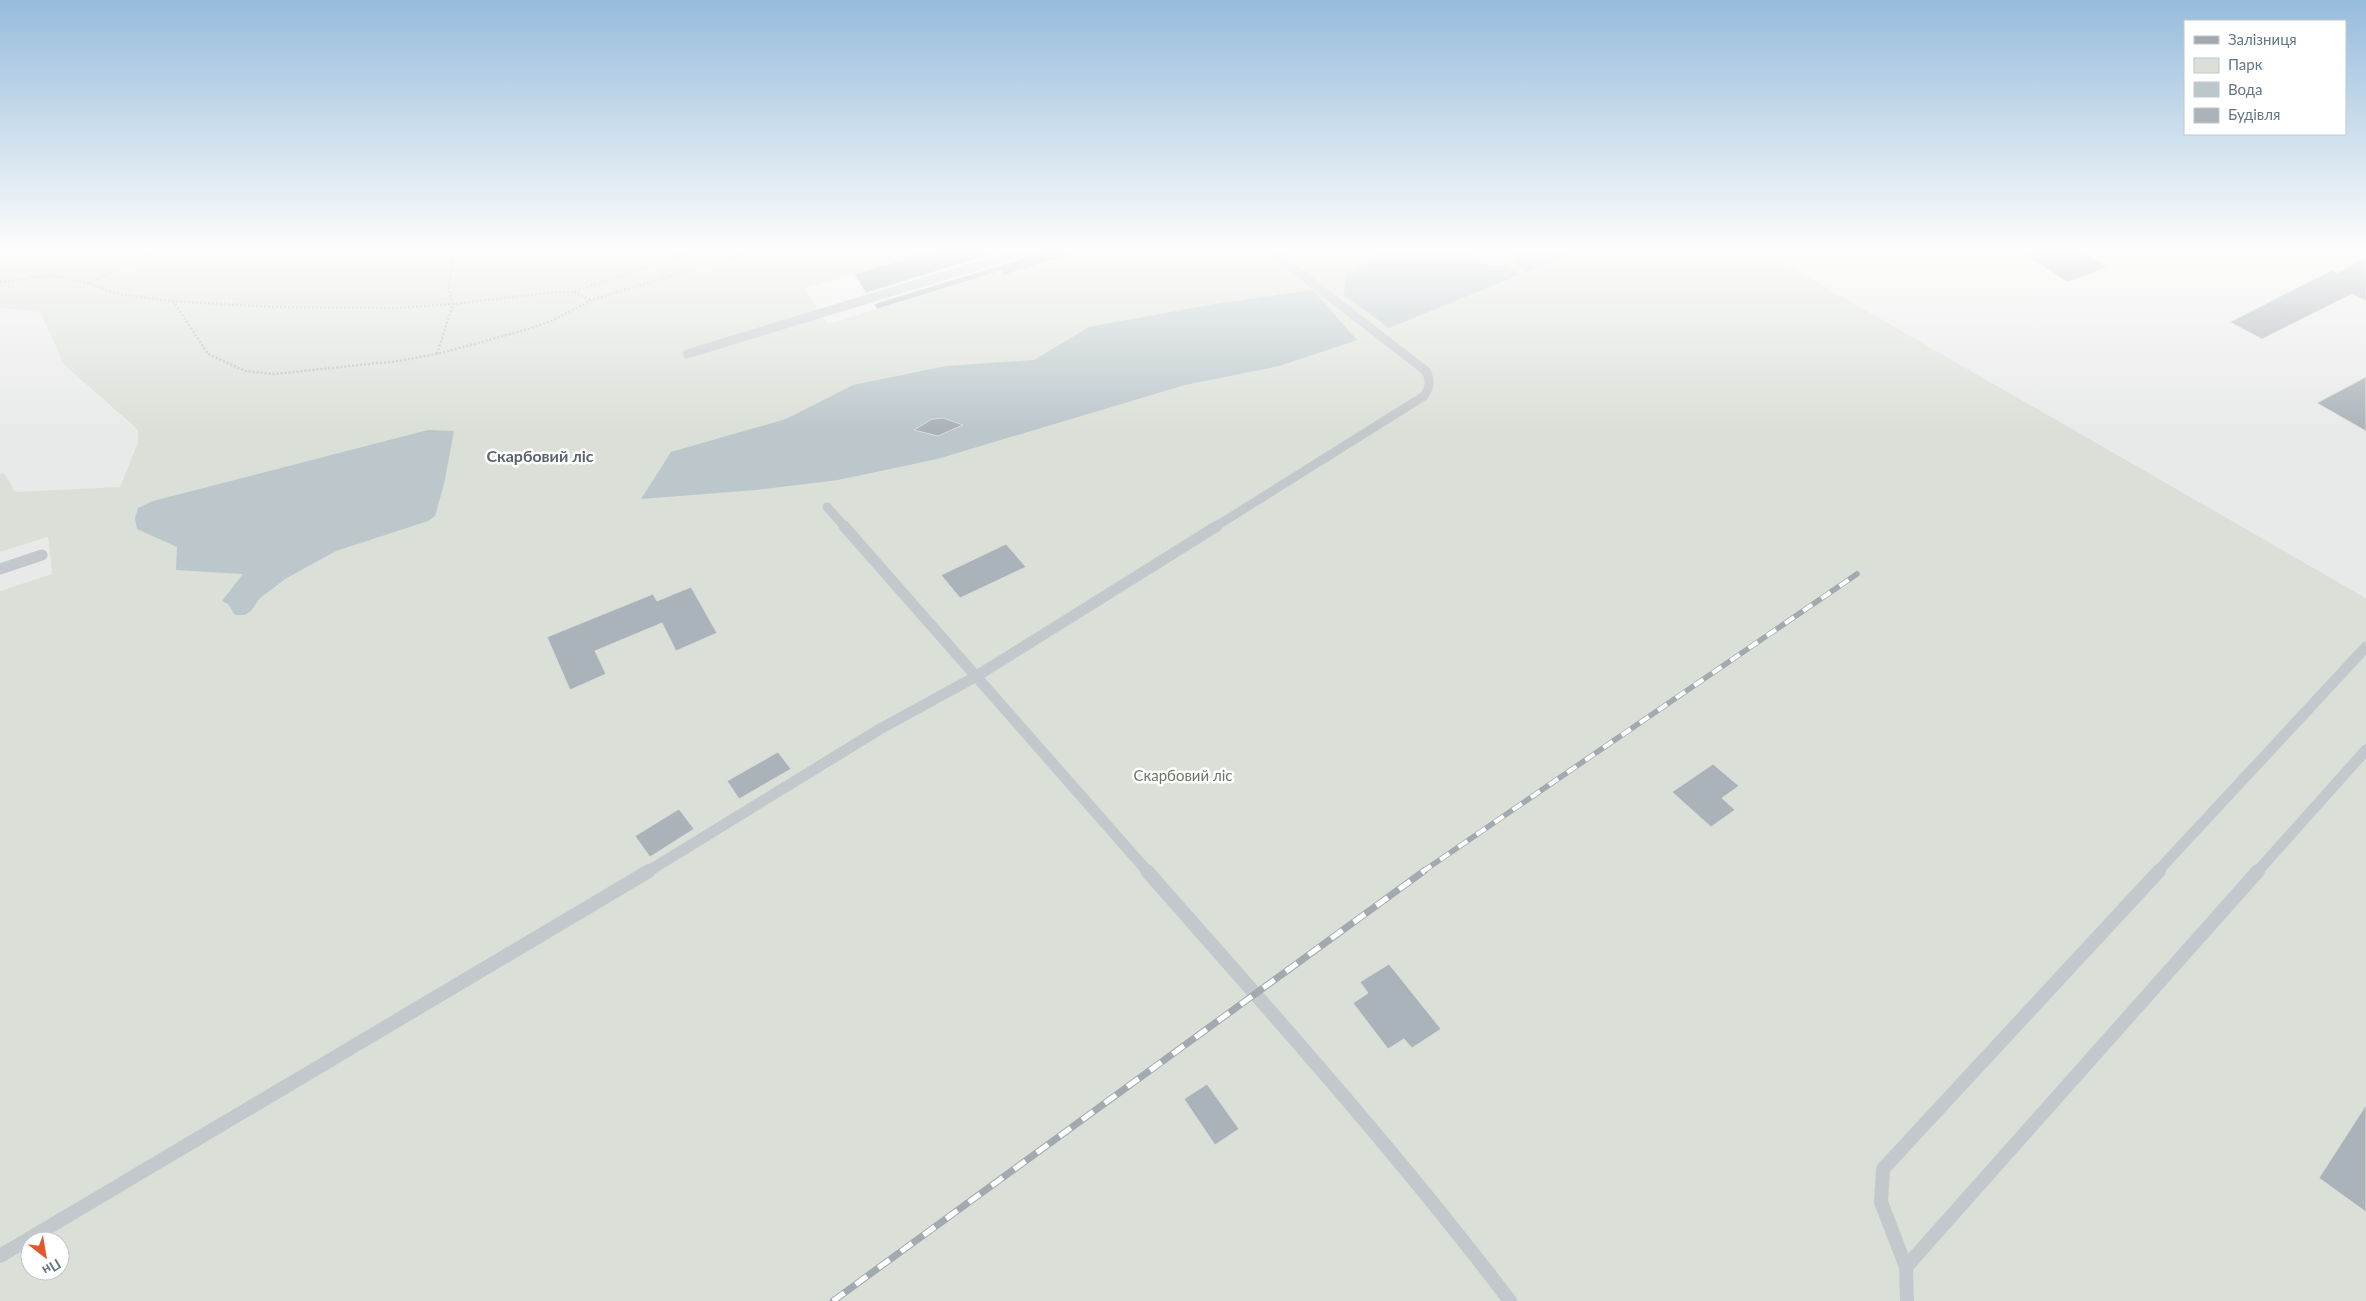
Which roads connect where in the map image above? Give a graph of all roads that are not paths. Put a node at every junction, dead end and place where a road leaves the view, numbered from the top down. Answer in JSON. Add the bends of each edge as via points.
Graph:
{"nodes":[{"id":1,"x":836,"y":309,"type":"edge"},
{"id":2,"x":1345,"y":309,"type":"edge"},
{"id":3,"x":687,"y":354,"type":"dead end"},
{"id":4,"x":827,"y":507,"type":"dead end"},
{"id":5,"x":42,"y":555,"type":"dead end"},
{"id":6,"x":0,"y":569,"type":"edge"},
{"id":7,"x":2366,"y":648,"type":"edge"},
{"id":8,"x":975,"y":677,"type":"junction"},
{"id":9,"x":2366,"y":750,"type":"edge"},
{"id":10,"x":0,"y":1256,"type":"edge"},
{"id":11,"x":1906,"y":1267,"type":"junction"},
{"id":12,"x":1510,"y":1301,"type":"edge"},
{"id":13,"x":1907,"y":1301,"type":"edge"}],
"edges":[{"from":1,"to":3,"type":"lane"},
{"from":2,"to":8,"type":"lane","via":[[1426,371],[1430,388],[1424,396]]},
{"from":4,"to":8,"type":"lane"},
{"from":5,"to":6,"type":"lane"},
{"from":7,"to":11,"type":"lane","via":[[1882,1169],[1881,1202]]},
{"from":8,"to":10,"type":"lane","via":[[880,729],[670,859]]},
{"from":8,"to":12,"type":"lane","via":[[1255,994],[1462,1238]]},
{"from":9,"to":11,"type":"lane"},
{"from":11,"to":13,"type":"lane"}]}
